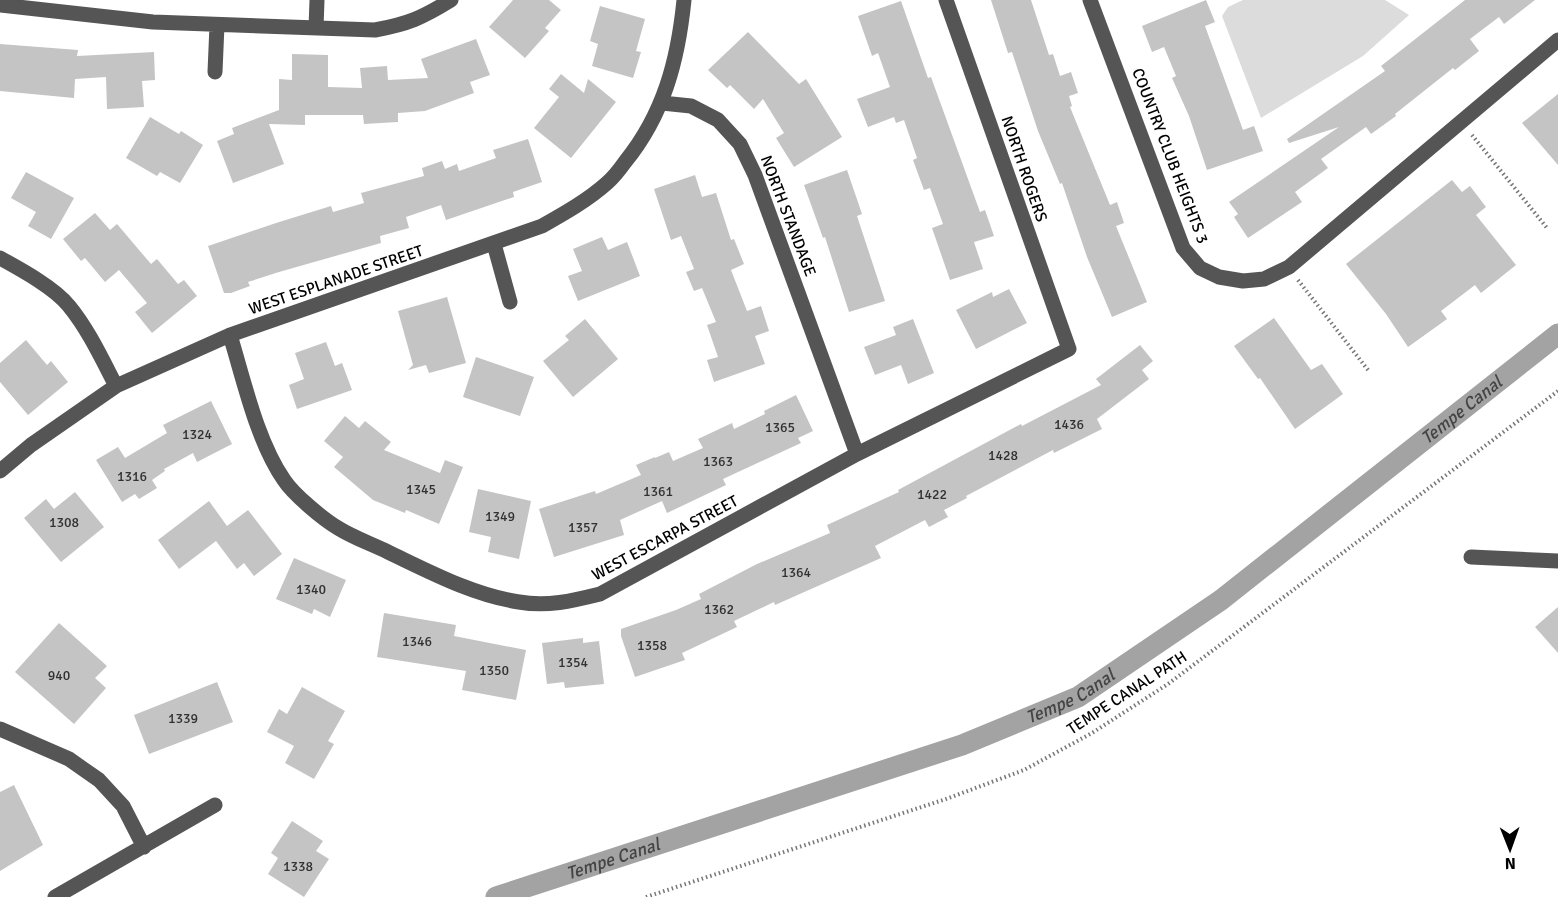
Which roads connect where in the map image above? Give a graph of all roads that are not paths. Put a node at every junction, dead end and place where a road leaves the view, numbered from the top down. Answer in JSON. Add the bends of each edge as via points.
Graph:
{"nodes":[{"id":1,"x":317,"y":0,"type":"edge"},
{"id":2,"x":451,"y":0,"type":"edge"},
{"id":3,"x":684,"y":0,"type":"edge"},
{"id":4,"x":946,"y":0,"type":"edge"},
{"id":5,"x":1090,"y":0,"type":"edge"},
{"id":6,"x":0,"y":5,"type":"edge"},
{"id":7,"x":32,"y":5,"type":"edge"},
{"id":8,"x":217,"y":25,"type":"junction"},
{"id":9,"x":316,"y":28,"type":"junction"},
{"id":10,"x":1558,"y":40,"type":"edge"},
{"id":11,"x":215,"y":72,"type":"dead end"},
{"id":12,"x":662,"y":103,"type":"junction"},
{"id":13,"x":494,"y":244,"type":"junction"},
{"id":14,"x":0,"y":258,"type":"edge"},
{"id":15,"x":510,"y":302,"type":"dead end"},
{"id":16,"x":230,"y":335,"type":"junction"},
{"id":17,"x":1069,"y":349,"type":"joint"},
{"id":18,"x":116,"y":386,"type":"junction"},
{"id":19,"x":857,"y":454,"type":"junction"},
{"id":20,"x":0,"y":471,"type":"edge"},
{"id":21,"x":1471,"y":557,"type":"dead end"},
{"id":22,"x":1558,"y":561,"type":"edge"},
{"id":23,"x":0,"y":729,"type":"edge"},
{"id":24,"x":215,"y":806,"type":"dead end"},
{"id":25,"x":144,"y":847,"type":"junction"},
{"id":26,"x":55,"y":897,"type":"edge"}],
"edges":[{"from":1,"to":9,"type":"street"},
{"from":2,"to":9,"type":"street","via":[[406,24],[375,30]]},
{"from":3,"to":12,"type":"street","via":[[675,60]]},
{"from":4,"to":17,"type":"street","name":"NORTH ROGERS"},
{"from":5,"to":10,"type":"street","name":"COUNTRY CLUB HEIGHTS 3","via":[[1183,248],[1200,268],[1219,277],[1243,281],[1264,279],[1289,267]]},
{"from":6,"to":7,"type":"street"},
{"from":7,"to":8,"type":"street","via":[[153,22]]},
{"from":8,"to":9,"type":"street"},
{"from":8,"to":11,"type":"street"},
{"from":12,"to":13,"type":"street","name":"WEST ESPLANADE STREET","via":[[650,128],[609,181],[581,204],[542,226]]},
{"from":12,"to":19,"type":"street","name":"NORTH STANDAGE","via":[[691,106],[718,120],[740,144],[755,175]]},
{"from":13,"to":15,"type":"street"},
{"from":13,"to":16,"type":"street","name":"WEST ESPLANADE STREET"},
{"from":14,"to":18,"type":"street","via":[[68,304]]},
{"from":16,"to":18,"type":"street","name":"WEST ESPLANADE STREET"},
{"from":16,"to":19,"type":"street","name":"WEST ESCARPA STREET","via":[[267,447],[285,481],[314,510],[339,528],[442,577],[520,603],[559,604],[600,594]]},
{"from":17,"to":19,"type":"street","name":"WEST ESCARPA STREET"},
{"from":18,"to":20,"type":"street","name":"WEST ESPLANADE STREET"},
{"from":21,"to":22,"type":"street"},
{"from":23,"to":25,"type":"street","via":[[69,759],[99,780],[123,806]]},
{"from":24,"to":25,"type":"street"},
{"from":25,"to":26,"type":"street"}]}
